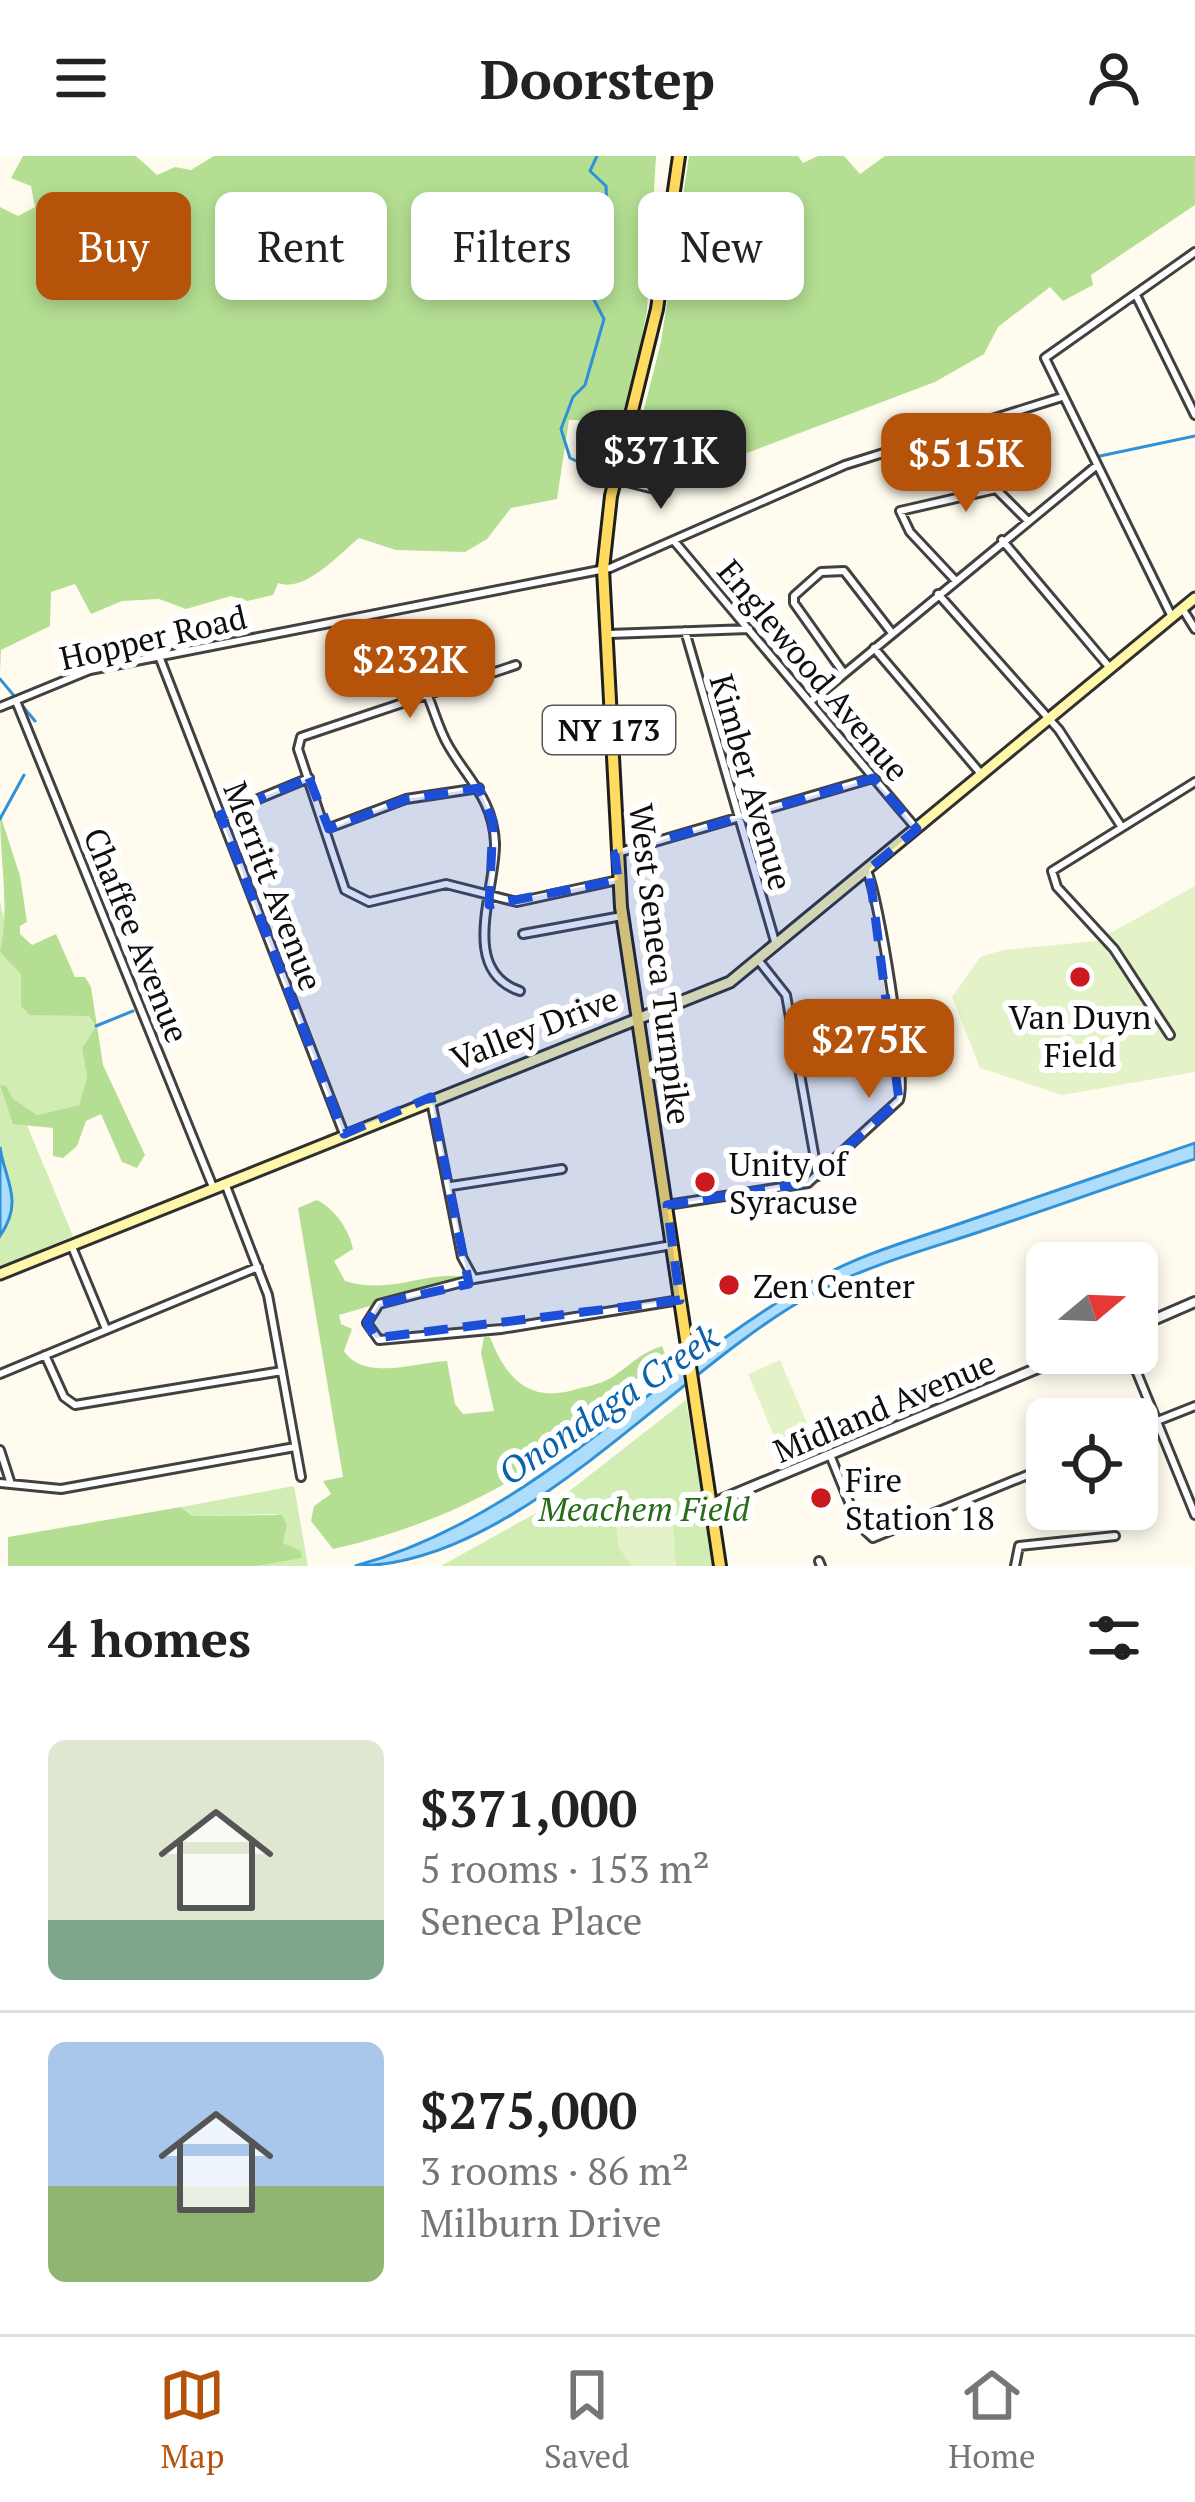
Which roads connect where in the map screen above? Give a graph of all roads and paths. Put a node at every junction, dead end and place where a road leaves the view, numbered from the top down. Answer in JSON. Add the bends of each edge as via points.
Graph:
{"nodes":[{"id":1,"x":679,"y":156,"type":"edge"},
{"id":2,"x":1195,"y":252,"type":"edge"},
{"id":3,"x":1135,"y":293,"type":"junction"},
{"id":4,"x":1062,"y":397,"type":"junction"},
{"id":5,"x":1195,"y":416,"type":"edge"},
{"id":6,"x":1096,"y":466,"type":"junction"},
{"id":7,"x":676,"y":472,"type":"dead end"},
{"id":8,"x":615,"y":479,"type":"junction"},
{"id":9,"x":1027,"y":520,"type":"junction"},
{"id":10,"x":1002,"y":540,"type":"junction"},
{"id":11,"x":674,"y":541,"type":"junction"},
{"id":12,"x":603,"y":569,"type":"junction"},
{"id":13,"x":955,"y":580,"type":"junction"},
{"id":14,"x":938,"y":594,"type":"junction"},
{"id":15,"x":1195,"y":598,"type":"edge"},
{"id":16,"x":1182,"y":608,"type":"junction"},
{"id":17,"x":1172,"y":617,"type":"junction"},
{"id":18,"x":749,"y":629,"type":"junction"},
{"id":19,"x":1195,"y":629,"type":"edge"},
{"id":20,"x":685,"y":631,"type":"junction"},
{"id":21,"x":892,"y":633,"type":"junction"},
{"id":22,"x":605,"y":634,"type":"junction"},
{"id":23,"x":874,"y":648,"type":"junction"},
{"id":24,"x":159,"y":656,"type":"junction"},
{"id":25,"x":516,"y":665,"type":"dead end"},
{"id":26,"x":1110,"y":668,"type":"junction"},
{"id":27,"x":844,"y":673,"type":"junction"},
{"id":28,"x":427,"y":694,"type":"junction"},
{"id":29,"x":16,"y":700,"type":"junction"},
{"id":30,"x":810,"y":703,"type":"junction"},
{"id":31,"x":0,"y":707,"type":"edge"},
{"id":32,"x":1047,"y":721,"type":"junction"},
{"id":33,"x":982,"y":775,"type":"junction"},
{"id":34,"x":309,"y":778,"type":"junction"},
{"id":35,"x":873,"y":778,"type":"junction"},
{"id":36,"x":1195,"y":782,"type":"edge"},
{"id":37,"x":479,"y":788,"type":"junction"},
{"id":38,"x":220,"y":815,"type":"junction"},
{"id":39,"x":737,"y":818,"type":"junction"},
{"id":40,"x":1121,"y":827,"type":"junction"},
{"id":41,"x":329,"y":828,"type":"junction"},
{"id":42,"x":917,"y":829,"type":"junction"},
{"id":43,"x":616,"y":854,"type":"junction"},
{"id":44,"x":867,"y":871,"type":"junction"},
{"id":45,"x":618,"y":880,"type":"junction"},
{"id":46,"x":490,"y":899,"type":"junction"},
{"id":47,"x":622,"y":916,"type":"junction"},
{"id":48,"x":523,"y":934,"type":"dead end"},
{"id":49,"x":776,"y":945,"type":"junction"},
{"id":50,"x":759,"y":961,"type":"junction"},
{"id":51,"x":520,"y":992,"type":"dead end"},
{"id":52,"x":637,"y":1017,"type":"junction"},
{"id":53,"x":1170,"y":1035,"type":"dead end"},
{"id":54,"x":429,"y":1098,"type":"junction"},
{"id":55,"x":344,"y":1134,"type":"junction"},
{"id":56,"x":562,"y":1169,"type":"dead end"},
{"id":57,"x":818,"y":1176,"type":"junction"},
{"id":58,"x":219,"y":1185,"type":"junction"},
{"id":59,"x":451,"y":1186,"type":"junction"},
{"id":60,"x":667,"y":1205,"type":"junction"},
{"id":61,"x":71,"y":1244,"type":"junction"},
{"id":62,"x":673,"y":1245,"type":"junction"},
{"id":63,"x":258,"y":1267,"type":"junction"},
{"id":64,"x":0,"y":1274,"type":"edge"},
{"id":65,"x":474,"y":1279,"type":"junction"},
{"id":66,"x":680,"y":1300,"type":"junction"},
{"id":67,"x":1195,"y":1302,"type":"edge"},
{"id":68,"x":1158,"y":1318,"type":"edge"},
{"id":69,"x":106,"y":1329,"type":"junction"},
{"id":70,"x":45,"y":1354,"type":"junction"},
{"id":71,"x":282,"y":1371,"type":"junction"},
{"id":72,"x":0,"y":1373,"type":"edge"},
{"id":73,"x":1026,"y":1373,"type":"edge"},
{"id":74,"x":1195,"y":1406,"type":"edge"},
{"id":75,"x":1158,"y":1421,"type":"edge"},
{"id":76,"x":1158,"y":1423,"type":"edge"},
{"id":77,"x":296,"y":1447,"type":"junction"},
{"id":78,"x":0,"y":1450,"type":"edge"},
{"id":79,"x":830,"y":1454,"type":"junction"},
{"id":80,"x":1026,"y":1475,"type":"edge"},
{"id":81,"x":301,"y":1477,"type":"dead end"},
{"id":82,"x":5,"y":1482,"type":"edge"},
{"id":83,"x":711,"y":1504,"type":"junction"},
{"id":84,"x":1195,"y":1515,"type":"edge"},
{"id":85,"x":1115,"y":1536,"type":"dead end"},
{"id":86,"x":720,"y":1566,"type":"edge"},
{"id":87,"x":1015,"y":1566,"type":"edge"}],
"edges":[{"from":1,"to":8,"type":"main road","name":"West Seneca Turnpike","number":"NY 173","via":[[657,309]]},
{"from":2,"to":3,"type":"street"},
{"from":3,"to":4,"type":"street","via":[[1048,352]]},
{"from":3,"to":5,"type":"street"},
{"from":4,"to":6,"type":"street"},
{"from":4,"to":11,"type":"street","name":"Hopper Road","via":[[845,465]]},
{"from":6,"to":9,"type":"street"},
{"from":6,"to":17,"type":"street"},
{"from":7,"to":8,"type":"street","via":[[666,492]]},
{"from":8,"to":12,"type":"main road","name":"West Seneca Turnpike","number":"NY 173"},
{"from":9,"to":10,"type":"street"},
{"from":9,"to":13,"type":"street","via":[[996,489],[900,511]]},
{"from":10,"to":13,"type":"street"},
{"from":10,"to":26,"type":"street"},
{"from":11,"to":12,"type":"street","name":"Hopper Road"},
{"from":11,"to":18,"type":"street","name":"Englewood Avenue"},
{"from":12,"to":22,"type":"main road","name":"West Seneca Turnpike","number":"NY 173"},
{"from":12,"to":24,"type":"street","name":"Hopper Road"},
{"from":13,"to":14,"type":"street"},
{"from":14,"to":21,"type":"street"},
{"from":14,"to":32,"type":"street"},
{"from":15,"to":16,"type":"main road","name":"Valley Drive"},
{"from":16,"to":17,"type":"main road","name":"Valley Drive"},
{"from":16,"to":19,"type":"street"},
{"from":17,"to":26,"type":"main road","name":"Valley Drive"},
{"from":18,"to":20,"type":"street"},
{"from":18,"to":30,"type":"street","name":"Englewood Avenue"},
{"from":20,"to":22,"type":"street"},
{"from":20,"to":39,"type":"street","name":"Kimber Avenue"},
{"from":21,"to":23,"type":"street"},
{"from":21,"to":27,"type":"street","via":[[844,571],[819,573],[794,603]]},
{"from":22,"to":43,"type":"main road","name":"West Seneca Turnpike","number":"NY 173"},
{"from":23,"to":27,"type":"street"},
{"from":23,"to":33,"type":"street"},
{"from":24,"to":29,"type":"street","name":"Hopper Road","via":[[90,670]]},
{"from":24,"to":38,"type":"street","name":"Merritt Avenue"},
{"from":25,"to":28,"type":"street"},
{"from":26,"to":32,"type":"main road","name":"Valley Drive"},
{"from":27,"to":30,"type":"street"},
{"from":28,"to":34,"type":"street","via":[[309,730],[298,744]]},
{"from":28,"to":37,"type":"street","via":[[448,746]]},
{"from":29,"to":31,"type":"street","name":"Hopper Road"},
{"from":29,"to":58,"type":"street","name":"Chaffee Avenue"},
{"from":30,"to":35,"type":"street","name":"Englewood Avenue"},
{"from":32,"to":33,"type":"main road","name":"Valley Drive"},
{"from":32,"to":40,"type":"street"},
{"from":33,"to":42,"type":"main road","name":"Valley Drive"},
{"from":34,"to":38,"type":"street"},
{"from":34,"to":41,"type":"street"},
{"from":35,"to":39,"type":"street"},
{"from":35,"to":42,"type":"street","name":"Englewood Avenue"},
{"from":36,"to":40,"type":"street"},
{"from":37,"to":41,"type":"street","via":[[406,799]]},
{"from":37,"to":46,"type":"street","via":[[493,823]]},
{"from":38,"to":55,"type":"street","name":"Merritt Avenue"},
{"from":39,"to":43,"type":"street"},
{"from":39,"to":49,"type":"street","name":"Kimber Avenue"},
{"from":40,"to":53,"type":"street","via":[[1052,873]]},
{"from":41,"to":46,"type":"street","via":[[339,874],[357,900],[446,884]]},
{"from":42,"to":44,"type":"main road","name":"Valley Drive"},
{"from":43,"to":45,"type":"main road","name":"West Seneca Turnpike","number":"NY 173"},
{"from":44,"to":49,"type":"main road","name":"Valley Drive"},
{"from":44,"to":57,"type":"street","via":[[903,1088]]},
{"from":45,"to":46,"type":"street","via":[[536,900]]},
{"from":45,"to":47,"type":"main road","name":"West Seneca Turnpike","number":"NY 173"},
{"from":46,"to":51,"type":"street","via":[[485,955],[496,977]]},
{"from":47,"to":48,"type":"street"},
{"from":47,"to":52,"type":"main road","name":"West Seneca Turnpike","number":"NY 173"},
{"from":49,"to":50,"type":"main road","name":"Valley Drive"},
{"from":50,"to":52,"type":"main road","name":"Valley Drive","via":[[730,982]]},
{"from":50,"to":57,"type":"street","via":[[786,995]]},
{"from":52,"to":54,"type":"main road","name":"Valley Drive"},
{"from":52,"to":60,"type":"main road","name":"West Seneca Turnpike","number":"NY 173"},
{"from":54,"to":55,"type":"main road","name":"Valley Drive"},
{"from":54,"to":59,"type":"street"},
{"from":55,"to":58,"type":"main road","name":"Valley Drive"},
{"from":56,"to":59,"type":"street"},
{"from":57,"to":60,"type":"street"},
{"from":58,"to":61,"type":"main road","name":"Valley Drive"},
{"from":58,"to":63,"type":"street","name":"Chaffee Avenue"},
{"from":59,"to":65,"type":"street","via":[[462,1257]]},
{"from":60,"to":62,"type":"main road","name":"West Seneca Turnpike","number":"NY 173"},
{"from":61,"to":64,"type":"main road","name":"Valley Drive"},
{"from":61,"to":69,"type":"street"},
{"from":62,"to":65,"type":"street"},
{"from":62,"to":66,"type":"main road","name":"West Seneca Turnpike","number":"NY 173"},
{"from":63,"to":69,"type":"street"},
{"from":63,"to":71,"type":"street","name":"Chaffee Avenue"},
{"from":65,"to":66,"type":"street","via":[[379,1304],[368,1315],[369,1330],[379,1340],[501,1329]]},
{"from":66,"to":83,"type":"main road","name":"West Seneca Turnpike","number":"NY 173"},
{"from":67,"to":68,"type":"street"},
{"from":69,"to":70,"type":"street"},
{"from":70,"to":71,"type":"street","via":[[75,1405]]},
{"from":70,"to":72,"type":"street"},
{"from":71,"to":77,"type":"street","name":"Chaffee Avenue"},
{"from":73,"to":79,"type":"street","name":"Midland Avenue"},
{"from":74,"to":75,"type":"street"},
{"from":76,"to":84,"type":"street"},
{"from":77,"to":81,"type":"street","name":"Chaffee Avenue"},
{"from":77,"to":82,"type":"street","via":[[61,1489]]},
{"from":78,"to":82,"type":"street"},
{"from":79,"to":80,"type":"street","via":[[870,1537]]},
{"from":79,"to":83,"type":"street","name":"Midland Avenue"},
{"from":83,"to":86,"type":"main road","name":"West Seneca Turnpike","number":"NY 173"},
{"from":85,"to":87,"type":"street","via":[[1019,1546]]}]}
